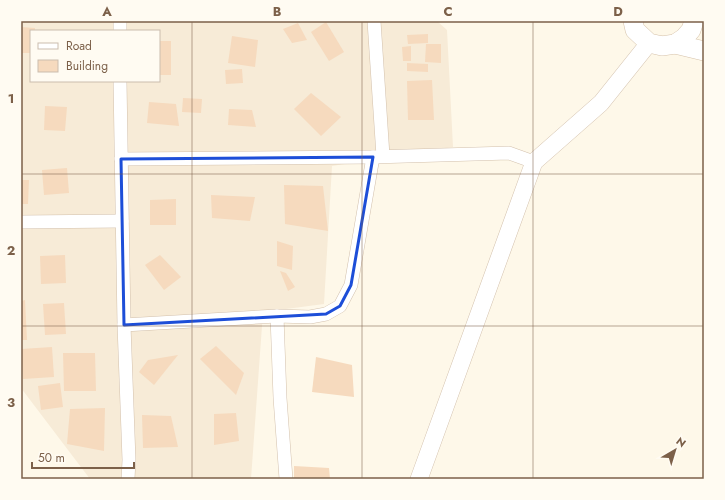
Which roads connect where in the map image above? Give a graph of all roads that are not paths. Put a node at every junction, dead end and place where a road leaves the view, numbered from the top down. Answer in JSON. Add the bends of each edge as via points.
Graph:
{"nodes":[{"id":1,"x":374,"y":21,"type":"edge"},
{"id":2,"x":633,"y":21,"type":"edge"},
{"id":3,"x":695,"y":21,"type":"edge"},
{"id":4,"x":704,"y":33,"type":"edge"},
{"id":5,"x":649,"y":43,"type":"junction"},
{"id":6,"x":675,"y":44,"type":"junction"},
{"id":7,"x":704,"y":51,"type":"edge"},
{"id":8,"x":120,"y":82,"type":"edge"},
{"id":9,"x":378,"y":157,"type":"junction"},
{"id":10,"x":122,"y":159,"type":"junction"},
{"id":11,"x":534,"y":162,"type":"junction"},
{"id":12,"x":122,"y":220,"type":"junction"},
{"id":13,"x":21,"y":222,"type":"edge"},
{"id":14,"x":277,"y":316,"type":"junction"},
{"id":15,"x":124,"y":325,"type":"junction"},
{"id":16,"x":128,"y":479,"type":"edge"},
{"id":17,"x":286,"y":479,"type":"edge"},
{"id":18,"x":419,"y":479,"type":"edge"}],
"edges":[{"from":1,"to":9,"type":"street"},
{"from":2,"to":5,"type":"main road","via":[[635,30]]},
{"from":3,"to":4,"type":"main road"},
{"from":3,"to":6,"type":"main road","via":[[691,30]]},
{"from":5,"to":6,"type":"main road","via":[[662,46]]},
{"from":5,"to":11,"type":"street","via":[[601,103]]},
{"from":6,"to":7,"type":"main road"},
{"from":8,"to":10,"type":"street"},
{"from":9,"to":10,"type":"street"},
{"from":9,"to":11,"type":"street","via":[[509,153]]},
{"from":9,"to":14,"type":"street","via":[[351,285],[340,306],[326,314],[310,317]]},
{"from":10,"to":12,"type":"street"},
{"from":11,"to":18,"type":"street"},
{"from":12,"to":13,"type":"street"},
{"from":12,"to":15,"type":"street"},
{"from":14,"to":15,"type":"street"},
{"from":14,"to":17,"type":"street"},
{"from":15,"to":16,"type":"street"}]}
